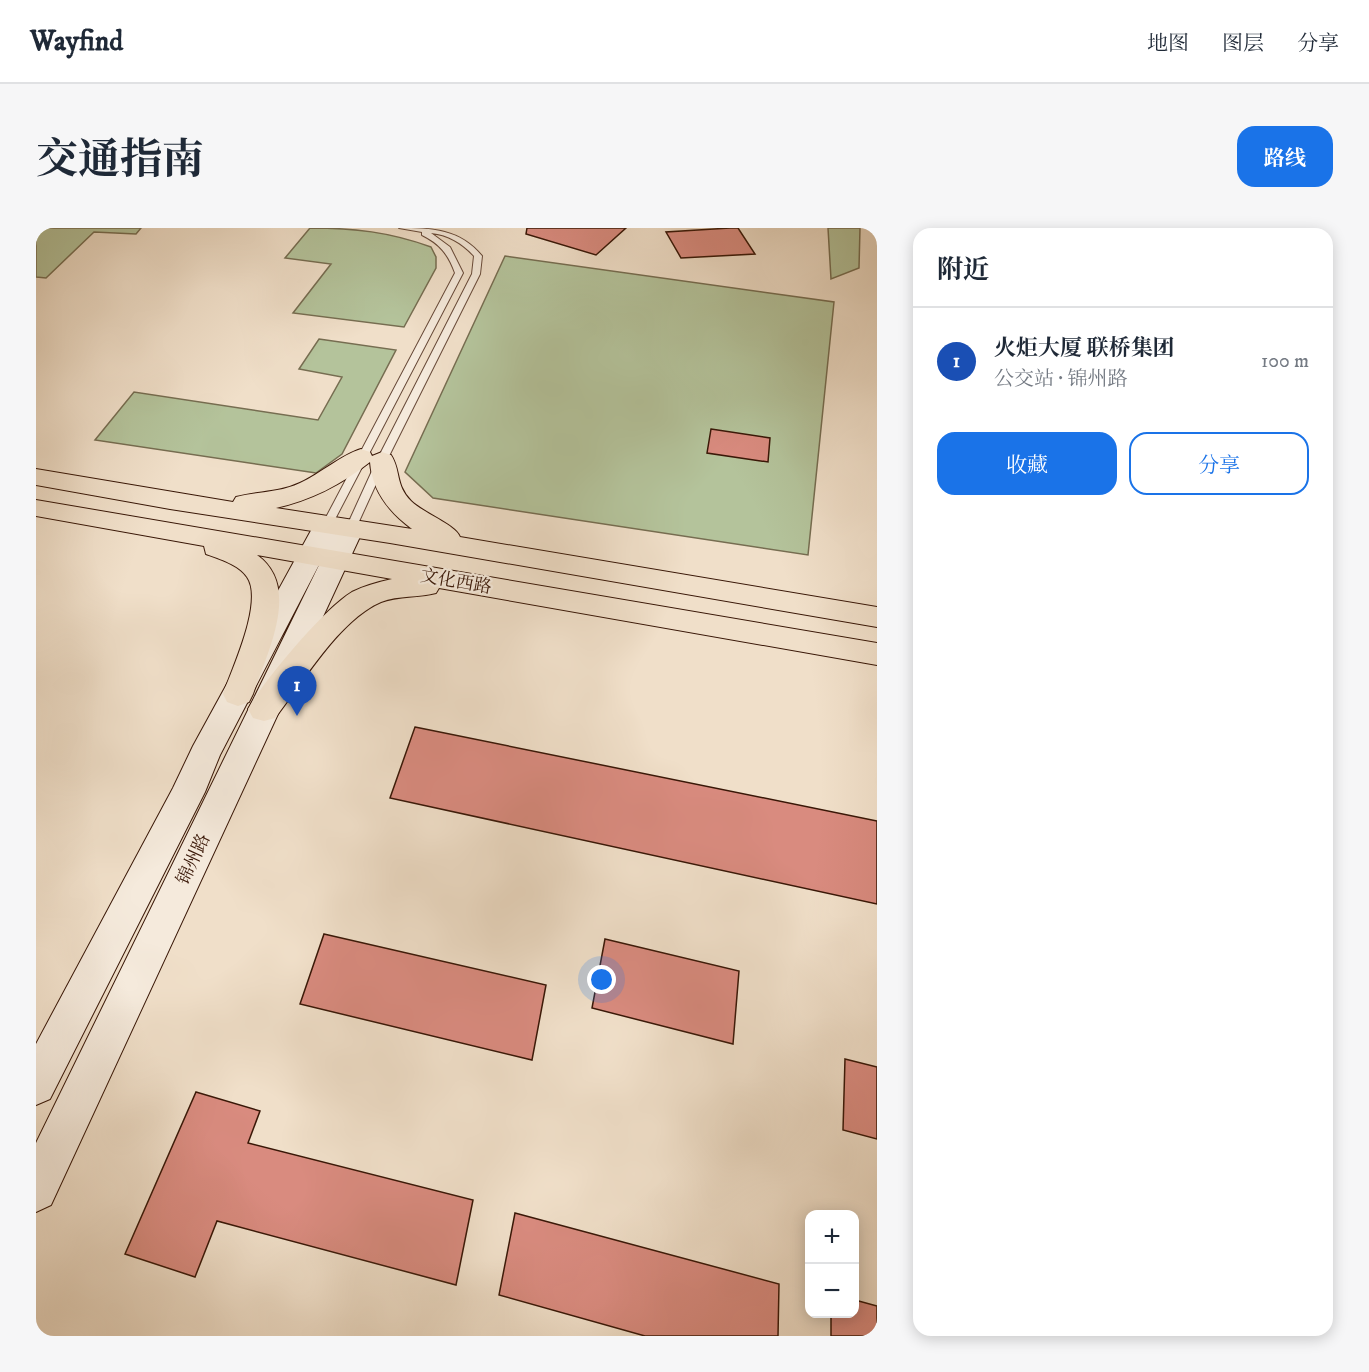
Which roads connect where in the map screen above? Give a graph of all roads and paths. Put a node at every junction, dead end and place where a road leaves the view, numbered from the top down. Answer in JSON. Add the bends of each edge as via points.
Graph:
{"nodes":[{"id":1,"x":403,"y":228,"type":"edge"},
{"id":2,"x":418,"y":230,"type":"junction"},
{"id":3,"x":372,"y":459,"type":"junction"},
{"id":4,"x":36,"y":477,"type":"edge"},
{"id":5,"x":170,"y":501,"type":"junction"},
{"id":6,"x":36,"y":508,"type":"edge"},
{"id":7,"x":133,"y":526,"type":"junction"},
{"id":8,"x":339,"y":526,"type":"junction"},
{"id":9,"x":518,"y":556,"type":"junction"},
{"id":10,"x":323,"y":557,"type":"junction"},
{"id":11,"x":507,"y":590,"type":"junction"},
{"id":12,"x":877,"y":617,"type":"edge"},
{"id":13,"x":877,"y":654,"type":"edge"},
{"id":14,"x":251,"y":701,"type":"junction"},
{"id":15,"x":36,"y":1085,"type":"edge"},
{"id":16,"x":36,"y":1190,"type":"edge"}],
"edges":[{"from":1,"to":2,"type":"lane"},
{"from":2,"to":3,"type":"lane","via":[[440,240],[453,254],[459,273]]},
{"from":2,"to":3,"type":"lane","via":[[446,232],[467,241],[478,256],[476,274]]},
{"from":3,"to":5,"type":"main road","via":[[280,499],[256,503]]},
{"from":3,"to":8,"type":"lane"},
{"from":3,"to":8,"type":"lane"},
{"from":3,"to":9,"type":"main road","via":[[396,501],[413,518],[450,537]]},
{"from":4,"to":5,"type":"main road","name":"文化西路"},
{"from":5,"to":8,"type":"main road","name":"文化西路"},
{"from":6,"to":7,"type":"main road","name":"文化西路"},
{"from":7,"to":10,"type":"main road","name":"文化西路"},
{"from":7,"to":14,"type":"main road","via":[[223,550],[260,573],[266,588],[266,610]]},
{"from":8,"to":9,"type":"main road","name":"文化西路"},
{"from":8,"to":10,"type":"main road","name":"锦州路"},
{"from":9,"to":12,"type":"main road","name":"文化西路"},
{"from":10,"to":11,"type":"main road","name":"文化西路"},
{"from":10,"to":14,"type":"main road","name":"锦州路"},
{"from":11,"to":13,"type":"main road","name":"文化西路"},
{"from":11,"to":14,"type":"main road","via":[[402,586],[361,600]]},
{"from":14,"to":15,"type":"main road","name":"锦州路","via":[[204,756]]},
{"from":14,"to":16,"type":"main road","name":"锦州路"}]}
